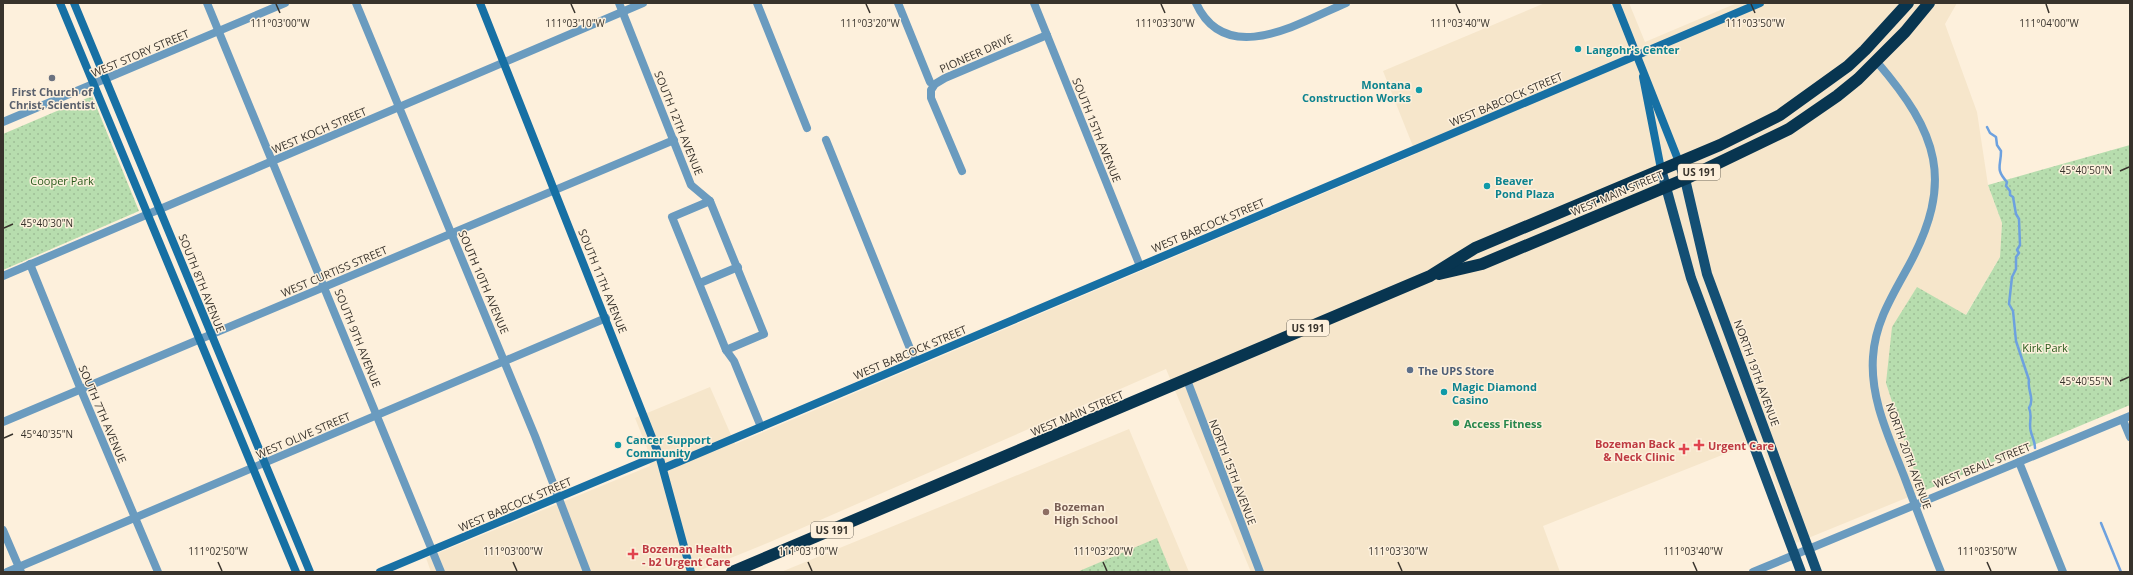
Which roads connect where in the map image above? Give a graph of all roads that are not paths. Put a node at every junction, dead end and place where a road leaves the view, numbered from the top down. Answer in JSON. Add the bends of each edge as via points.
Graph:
{"nodes":[{"id":1,"x":60,"y":3,"type":"edge"},
{"id":2,"x":74,"y":3,"type":"edge"},
{"id":3,"x":207,"y":3,"type":"edge"},
{"id":4,"x":285,"y":3,"type":"edge"},
{"id":5,"x":356,"y":3,"type":"edge"},
{"id":6,"x":480,"y":3,"type":"edge"},
{"id":7,"x":619,"y":3,"type":"edge"},
{"id":8,"x":643,"y":3,"type":"edge"},
{"id":9,"x":758,"y":3,"type":"edge"},
{"id":10,"x":898,"y":3,"type":"edge"},
{"id":11,"x":1034,"y":3,"type":"edge"},
{"id":12,"x":1196,"y":3,"type":"edge"},
{"id":13,"x":1346,"y":3,"type":"edge"},
{"id":14,"x":1616,"y":3,"type":"edge"},
{"id":15,"x":1760,"y":3,"type":"edge"},
{"id":16,"x":1908,"y":3,"type":"edge"},
{"id":17,"x":1930,"y":3,"type":"edge"},
{"id":18,"x":622,"y":12,"type":"junction"},
{"id":19,"x":218,"y":31,"type":"junction"},
{"id":20,"x":1047,"y":35,"type":"junction"},
{"id":21,"x":1638,"y":55,"type":"junction"},
{"id":22,"x":504,"y":62,"type":"junction"},
{"id":23,"x":1877,"y":62,"type":"junction"},
{"id":24,"x":106,"y":79,"type":"junction"},
{"id":25,"x":930,"y":82,"type":"dead end"},
{"id":26,"x":94,"y":84,"type":"junction"},
{"id":27,"x":399,"y":107,"type":"junction"},
{"id":28,"x":3,"y":122,"type":"edge"},
{"id":29,"x":807,"y":128,"type":"dead end"},
{"id":30,"x":674,"y":140,"type":"junction"},
{"id":31,"x":826,"y":140,"type":"dead end"},
{"id":32,"x":273,"y":161,"type":"junction"},
{"id":33,"x":1679,"y":162,"type":"junction"},
{"id":34,"x":1661,"y":169,"type":"junction"},
{"id":35,"x":962,"y":171,"type":"dead end"},
{"id":36,"x":1685,"y":179,"type":"junction"},
{"id":37,"x":1667,"y":186,"type":"junction"},
{"id":38,"x":555,"y":190,"type":"junction"},
{"id":39,"x":710,"y":201,"type":"junction"},
{"id":40,"x":159,"y":210,"type":"junction"},
{"id":41,"x":147,"y":215,"type":"junction"},
{"id":42,"x":451,"y":234,"type":"junction"},
{"id":43,"x":30,"y":264,"type":"junction"},
{"id":44,"x":1140,"y":266,"type":"junction"},
{"id":45,"x":738,"y":267,"type":"junction"},
{"id":46,"x":3,"y":276,"type":"edge"},
{"id":47,"x":1430,"y":276,"type":"junction"},
{"id":48,"x":700,"y":283,"type":"junction"},
{"id":49,"x":325,"y":287,"type":"junction"},
{"id":50,"x":606,"y":318,"type":"junction"},
{"id":51,"x":211,"y":335,"type":"junction"},
{"id":52,"x":200,"y":340,"type":"junction"},
{"id":53,"x":726,"y":350,"type":"junction"},
{"id":54,"x":504,"y":361,"type":"junction"},
{"id":55,"x":915,"y":362,"type":"junction"},
{"id":56,"x":1187,"y":380,"type":"junction"},
{"id":57,"x":80,"y":390,"type":"junction"},
{"id":58,"x":378,"y":415,"type":"junction"},
{"id":59,"x":2126,"y":418,"type":"edge"},
{"id":60,"x":3,"y":422,"type":"edge"},
{"id":61,"x":761,"y":427,"type":"junction"},
{"id":62,"x":2130,"y":437,"type":"edge"},
{"id":63,"x":659,"y":455,"type":"junction"},
{"id":64,"x":2019,"y":462,"type":"junction"},
{"id":65,"x":265,"y":463,"type":"junction"},
{"id":66,"x":253,"y":468,"type":"junction"},
{"id":67,"x":664,"y":468,"type":"junction"},
{"id":68,"x":558,"y":498,"type":"junction"},
{"id":69,"x":1915,"y":504,"type":"junction"},
{"id":70,"x":135,"y":518,"type":"junction"},
{"id":71,"x":3,"y":530,"type":"edge"},
{"id":72,"x":432,"y":550,"type":"junction"},
{"id":73,"x":1809,"y":550,"type":"junction"},
{"id":74,"x":1795,"y":555,"type":"junction"},
{"id":75,"x":20,"y":570,"type":"edge"},
{"id":76,"x":7,"y":572,"type":"edge"},
{"id":77,"x":158,"y":572,"type":"edge"},
{"id":78,"x":296,"y":572,"type":"edge"},
{"id":79,"x":310,"y":572,"type":"edge"},
{"id":80,"x":380,"y":572,"type":"edge"},
{"id":81,"x":441,"y":572,"type":"edge"},
{"id":82,"x":587,"y":572,"type":"edge"},
{"id":83,"x":691,"y":572,"type":"edge"},
{"id":84,"x":732,"y":572,"type":"edge"},
{"id":85,"x":1260,"y":572,"type":"edge"},
{"id":86,"x":1753,"y":572,"type":"edge"},
{"id":87,"x":1802,"y":572,"type":"edge"},
{"id":88,"x":1817,"y":572,"type":"edge"},
{"id":89,"x":1940,"y":572,"type":"edge"},
{"id":90,"x":2063,"y":572,"type":"edge"}],
"edges":[{"from":1,"to":26,"type":"street"},
{"from":2,"to":24,"type":"street","name":"SOUTH 8TH AVENUE"},
{"from":3,"to":19,"type":"street","name":"SOUTH 9TH AVENUE"},
{"from":4,"to":19,"type":"street","name":"WEST STORY STREET"},
{"from":5,"to":27,"type":"street","name":"SOUTH 10TH AVENUE"},
{"from":6,"to":22,"type":"street","name":"SOUTH 11TH AVENUE"},
{"from":7,"to":18,"type":"street","name":"SOUTH 12TH AVENUE"},
{"from":8,"to":18,"type":"street","name":"WEST KOCH STREET"},
{"from":9,"to":29,"type":"street"},
{"from":10,"to":25,"type":"street"},
{"from":11,"to":20,"type":"street","name":"SOUTH 15TH AVENUE"},
{"from":12,"to":13,"type":"street","via":[[1214,26],[1228,35],[1247,38],[1270,35]]},
{"from":14,"to":21,"type":"street"},
{"from":15,"to":21,"type":"street","name":"WEST BABCOCK STREET"},
{"from":16,"to":33,"type":"highway","name":"WEST MAIN STREET","number":"US 191","via":[[1865,50],[1827,83],[1780,115]]},
{"from":17,"to":23,"type":"highway","name":"WEST MAIN STREET","number":"US 191"},
{"from":18,"to":22,"type":"street","name":"WEST KOCH STREET"},
{"from":18,"to":30,"type":"street","name":"SOUTH 12TH AVENUE"},
{"from":19,"to":24,"type":"street","name":"WEST STORY STREET"},
{"from":19,"to":32,"type":"street","name":"SOUTH 9TH AVENUE"},
{"from":20,"to":35,"type":"street","name":"PIONEER DRIVE","via":[[953,74],[935,84],[931,90],[931,98]]},
{"from":20,"to":44,"type":"street","name":"SOUTH 15TH AVENUE"},
{"from":21,"to":33,"type":"street"},
{"from":21,"to":34,"type":"street"},
{"from":21,"to":44,"type":"street","name":"WEST BABCOCK STREET"},
{"from":22,"to":27,"type":"street","name":"WEST KOCH STREET"},
{"from":22,"to":38,"type":"street","name":"SOUTH 11TH AVENUE"},
{"from":23,"to":36,"type":"highway","name":"WEST MAIN STREET","number":"US 191","via":[[1837,96],[1788,129]]},
{"from":23,"to":69,"type":"street","name":"NORTH 20TH AVENUE","via":[[1903,92],[1920,118],[1931,150],[1935,175],[1930,216],[1924,236],[1889,300],[1876,332],[1873,356],[1873,379],[1878,410]]},
{"from":24,"to":26,"type":"street","name":"WEST STORY STREET"},
{"from":24,"to":40,"type":"street","name":"SOUTH 8TH AVENUE"},
{"from":26,"to":28,"type":"street","name":"WEST STORY STREET"},
{"from":26,"to":41,"type":"street"},
{"from":27,"to":32,"type":"street","name":"WEST KOCH STREET"},
{"from":27,"to":42,"type":"street","name":"SOUTH 10TH AVENUE"},
{"from":30,"to":38,"type":"street","name":"WEST CURTISS STREET"},
{"from":30,"to":39,"type":"street","name":"SOUTH 12TH AVENUE","via":[[691,185]]},
{"from":31,"to":55,"type":"street"},
{"from":32,"to":40,"type":"street","name":"WEST KOCH STREET"},
{"from":32,"to":49,"type":"street","name":"SOUTH 9TH AVENUE"},
{"from":33,"to":34,"type":"highway","name":"WEST MAIN STREET","number":"US 191"},
{"from":33,"to":36,"type":"main road","name":"NORTH 19TH AVENUE"},
{"from":34,"to":37,"type":"main road"},
{"from":34,"to":47,"type":"highway","name":"WEST MAIN STREET","number":"US 191","via":[[1475,248]]},
{"from":36,"to":37,"type":"highway","name":"WEST MAIN STREET","number":"US 191"},
{"from":36,"to":73,"type":"main road","name":"NORTH 19TH AVENUE","via":[[1707,274]]},
{"from":37,"to":47,"type":"highway","name":"WEST MAIN STREET","number":"US 191","via":[[1482,264]]},
{"from":37,"to":74,"type":"main road","via":[[1691,278]]},
{"from":38,"to":42,"type":"street","name":"WEST CURTISS STREET"},
{"from":38,"to":50,"type":"street","name":"SOUTH 11TH AVENUE"},
{"from":39,"to":45,"type":"street","name":"SOUTH 12TH AVENUE"},
{"from":39,"to":48,"type":"street","via":[[672,217]]},
{"from":40,"to":41,"type":"street","name":"WEST KOCH STREET"},
{"from":40,"to":51,"type":"street","name":"SOUTH 8TH AVENUE"},
{"from":41,"to":43,"type":"street","name":"WEST KOCH STREET"},
{"from":41,"to":52,"type":"street"},
{"from":42,"to":49,"type":"street","name":"WEST CURTISS STREET"},
{"from":42,"to":54,"type":"street","name":"SOUTH 10TH AVENUE"},
{"from":43,"to":46,"type":"street","name":"WEST KOCH STREET"},
{"from":43,"to":57,"type":"street","name":"SOUTH 7TH AVENUE"},
{"from":44,"to":55,"type":"street","name":"WEST BABCOCK STREET"},
{"from":45,"to":48,"type":"street"},
{"from":45,"to":53,"type":"street","name":"SOUTH 12TH AVENUE","via":[[764,334]]},
{"from":47,"to":56,"type":"highway","name":"WEST MAIN STREET","number":"US 191"},
{"from":48,"to":53,"type":"street"},
{"from":49,"to":51,"type":"street","name":"WEST CURTISS STREET"},
{"from":49,"to":58,"type":"street","name":"SOUTH 9TH AVENUE"},
{"from":50,"to":54,"type":"street","name":"WEST OLIVE STREET"},
{"from":50,"to":63,"type":"street","name":"SOUTH 11TH AVENUE"},
{"from":51,"to":52,"type":"street","name":"WEST CURTISS STREET"},
{"from":51,"to":65,"type":"street","name":"SOUTH 8TH AVENUE"},
{"from":52,"to":57,"type":"street","name":"WEST CURTISS STREET"},
{"from":52,"to":66,"type":"street"},
{"from":53,"to":61,"type":"street","via":[[734,361]]},
{"from":54,"to":58,"type":"street","name":"WEST OLIVE STREET"},
{"from":54,"to":68,"type":"street","name":"SOUTH 10TH AVENUE"},
{"from":55,"to":61,"type":"street","name":"WEST BABCOCK STREET"},
{"from":56,"to":84,"type":"highway","name":"WEST MAIN STREET","number":"US 191"},
{"from":56,"to":85,"type":"street","name":"NORTH 15TH AVENUE"},
{"from":57,"to":60,"type":"street","name":"WEST CURTISS STREET"},
{"from":57,"to":70,"type":"street","name":"SOUTH 7TH AVENUE"},
{"from":58,"to":65,"type":"street","name":"WEST OLIVE STREET"},
{"from":58,"to":72,"type":"street","name":"SOUTH 9TH AVENUE"},
{"from":59,"to":62,"type":"street"},
{"from":59,"to":64,"type":"street","name":"WEST BEALL STREET"},
{"from":61,"to":67,"type":"street","name":"WEST BABCOCK STREET"},
{"from":63,"to":67,"type":"street","name":"SOUTH 11TH AVENUE"},
{"from":63,"to":68,"type":"street","name":"WEST BABCOCK STREET"},
{"from":64,"to":69,"type":"street","name":"WEST BEALL STREET"},
{"from":64,"to":90,"type":"street"},
{"from":65,"to":66,"type":"street","name":"WEST OLIVE STREET"},
{"from":65,"to":79,"type":"street","name":"SOUTH 8TH AVENUE"},
{"from":66,"to":70,"type":"street","name":"WEST OLIVE STREET"},
{"from":66,"to":78,"type":"street"},
{"from":67,"to":83,"type":"street","name":"SOUTH 11TH AVENUE"},
{"from":68,"to":72,"type":"street","name":"WEST BABCOCK STREET"},
{"from":68,"to":82,"type":"street","name":"SOUTH 10TH AVENUE"},
{"from":69,"to":73,"type":"street","name":"WEST BEALL STREET"},
{"from":69,"to":89,"type":"street","name":"NORTH 20TH AVENUE"},
{"from":70,"to":75,"type":"street","name":"WEST OLIVE STREET"},
{"from":70,"to":77,"type":"street","name":"SOUTH 7TH AVENUE"},
{"from":71,"to":75,"type":"street"},
{"from":72,"to":80,"type":"street","name":"WEST BABCOCK STREET"},
{"from":72,"to":81,"type":"street","name":"SOUTH 9TH AVENUE"},
{"from":73,"to":74,"type":"street","name":"WEST BEALL STREET"},
{"from":73,"to":88,"type":"main road","name":"NORTH 19TH AVENUE"},
{"from":74,"to":86,"type":"street","name":"WEST BEALL STREET"},
{"from":74,"to":87,"type":"main road"},
{"from":75,"to":76,"type":"street","name":"WEST OLIVE STREET"}]}
